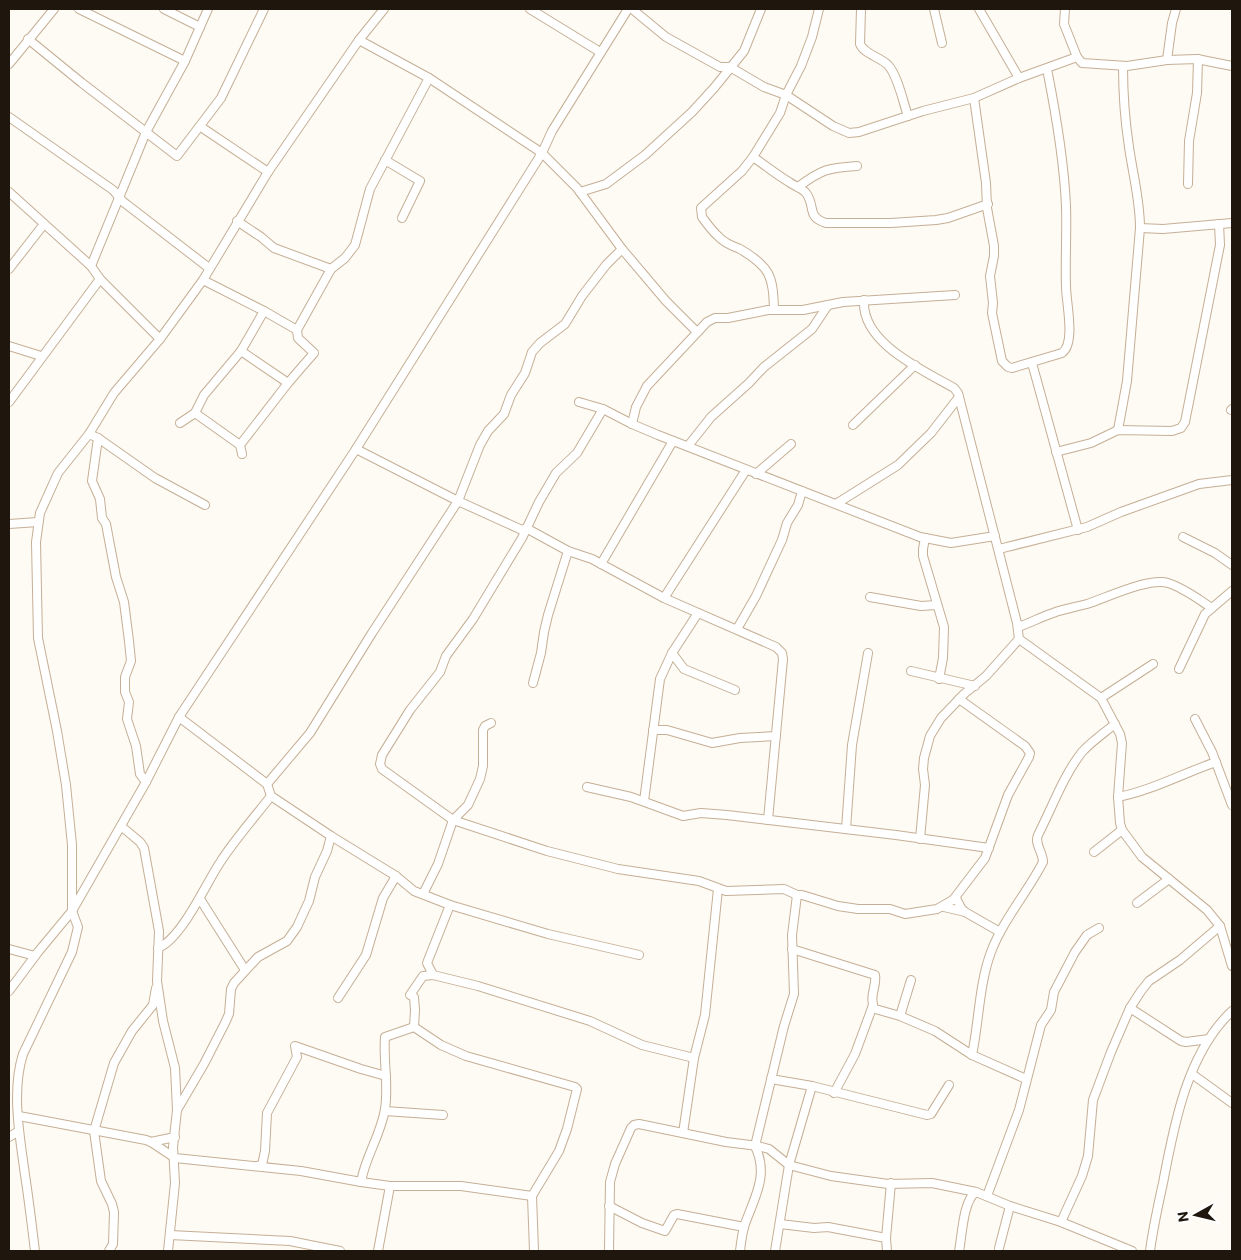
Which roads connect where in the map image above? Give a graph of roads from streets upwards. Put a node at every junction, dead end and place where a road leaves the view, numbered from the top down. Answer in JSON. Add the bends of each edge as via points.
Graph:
{"nodes":[{"id":1,"x":79,"y":9,"type":"edge"},
{"id":2,"x":164,"y":9,"type":"edge"},
{"id":3,"x":208,"y":9,"type":"edge"},
{"id":4,"x":264,"y":9,"type":"edge"},
{"id":5,"x":384,"y":9,"type":"edge"},
{"id":6,"x":530,"y":9,"type":"edge"},
{"id":7,"x":628,"y":9,"type":"edge"},
{"id":8,"x":632,"y":9,"type":"edge"},
{"id":9,"x":761,"y":9,"type":"edge"},
{"id":10,"x":819,"y":9,"type":"edge"},
{"id":11,"x":861,"y":9,"type":"edge"},
{"id":12,"x":934,"y":9,"type":"edge"},
{"id":13,"x":979,"y":9,"type":"edge"},
{"id":14,"x":1065,"y":9,"type":"edge"},
{"id":15,"x":1176,"y":9,"type":"edge"},
{"id":16,"x":51,"y":10,"type":"edge"},
{"id":17,"x":200,"y":27,"type":"junction"},
{"id":18,"x":28,"y":39,"type":"junction"},
{"id":19,"x":359,"y":40,"type":"junction"},
{"id":20,"x":942,"y":43,"type":"dead end"},
{"id":21,"x":600,"y":52,"type":"junction"},
{"id":22,"x":1077,"y":57,"type":"junction"},
{"id":23,"x":1198,"y":59,"type":"junction"},
{"id":24,"x":1167,"y":60,"type":"junction"},
{"id":25,"x":185,"y":61,"type":"junction"},
{"id":26,"x":9,"y":64,"type":"edge"},
{"id":27,"x":1122,"y":66,"type":"junction"},
{"id":28,"x":1232,"y":66,"type":"edge"},
{"id":29,"x":730,"y":68,"type":"junction"},
{"id":30,"x":1047,"y":69,"type":"junction"},
{"id":31,"x":429,"y":78,"type":"junction"},
{"id":32,"x":1019,"y":78,"type":"junction"},
{"id":33,"x":786,"y":95,"type":"junction"},
{"id":34,"x":974,"y":98,"type":"junction"},
{"id":35,"x":908,"y":116,"type":"junction"},
{"id":36,"x":9,"y":118,"type":"edge"},
{"id":37,"x":200,"y":127,"type":"junction"},
{"id":38,"x":146,"y":132,"type":"junction"},
{"id":39,"x":542,"y":153,"type":"junction"},
{"id":40,"x":753,"y":157,"type":"junction"},
{"id":41,"x":385,"y":160,"type":"junction"},
{"id":42,"x":857,"y":166,"type":"dead end"},
{"id":43,"x":268,"y":172,"type":"junction"},
{"id":44,"x":1188,"y":184,"type":"dead end"},
{"id":45,"x":798,"y":187,"type":"junction"},
{"id":46,"x":9,"y":192,"type":"edge"},
{"id":47,"x":580,"y":192,"type":"junction"},
{"id":48,"x":119,"y":198,"type":"junction"},
{"id":49,"x":988,"y":204,"type":"junction"},
{"id":50,"x":402,"y":218,"type":"dead end"},
{"id":51,"x":237,"y":221,"type":"junction"},
{"id":52,"x":1232,"y":223,"type":"edge"},
{"id":53,"x":44,"y":224,"type":"junction"},
{"id":54,"x":1219,"y":224,"type":"junction"},
{"id":55,"x":1140,"y":228,"type":"junction"},
{"id":56,"x":622,"y":249,"type":"junction"},
{"id":57,"x":91,"y":266,"type":"junction"},
{"id":58,"x":209,"y":268,"type":"junction"},
{"id":59,"x":9,"y":269,"type":"edge"},
{"id":60,"x":331,"y":269,"type":"junction"},
{"id":61,"x":100,"y":278,"type":"junction"},
{"id":62,"x":203,"y":280,"type":"junction"},
{"id":63,"x":955,"y":295,"type":"dead end"},
{"id":64,"x":864,"y":300,"type":"junction"},
{"id":65,"x":828,"y":305,"type":"junction"},
{"id":66,"x":774,"y":310,"type":"junction"},
{"id":67,"x":264,"y":311,"type":"junction"},
{"id":68,"x":298,"y":330,"type":"junction"},
{"id":69,"x":697,"y":332,"type":"junction"},
{"id":70,"x":160,"y":339,"type":"junction"},
{"id":71,"x":421,"y":339,"type":"dead end"},
{"id":72,"x":9,"y":346,"type":"edge"},
{"id":73,"x":241,"y":352,"type":"junction"},
{"id":74,"x":41,"y":356,"type":"junction"},
{"id":75,"x":1032,"y":363,"type":"junction"},
{"id":76,"x":915,"y":365,"type":"junction"},
{"id":77,"x":288,"y":383,"type":"junction"},
{"id":78,"x":960,"y":396,"type":"junction"},
{"id":79,"x":9,"y":402,"type":"edge"},
{"id":80,"x":579,"y":402,"type":"dead end"},
{"id":81,"x":603,"y":409,"type":"junction"},
{"id":82,"x":195,"y":413,"type":"junction"},
{"id":83,"x":180,"y":423,"type":"dead end"},
{"id":84,"x":632,"y":424,"type":"junction"},
{"id":85,"x":853,"y":425,"type":"dead end"},
{"id":86,"x":1118,"y":430,"type":"junction"},
{"id":87,"x":90,"y":434,"type":"junction"},
{"id":88,"x":98,"y":438,"type":"junction"},
{"id":89,"x":672,"y":441,"type":"junction"},
{"id":90,"x":791,"y":444,"type":"dead end"},
{"id":91,"x":240,"y":445,"type":"junction"},
{"id":92,"x":688,"y":446,"type":"junction"},
{"id":93,"x":356,"y":450,"type":"junction"},
{"id":94,"x":1056,"y":452,"type":"junction"},
{"id":95,"x":242,"y":454,"type":"dead end"},
{"id":96,"x":746,"y":470,"type":"junction"},
{"id":97,"x":756,"y":474,"type":"junction"},
{"id":98,"x":1232,"y":480,"type":"edge"},
{"id":99,"x":802,"y":491,"type":"junction"},
{"id":100,"x":458,"y":501,"type":"junction"},
{"id":101,"x":205,"y":504,"type":"dead end"},
{"id":102,"x":836,"y":504,"type":"junction"},
{"id":103,"x":38,"y":522,"type":"junction"},
{"id":104,"x":9,"y":524,"type":"edge"},
{"id":105,"x":526,"y":528,"type":"junction"},
{"id":106,"x":1078,"y":530,"type":"junction"},
{"id":107,"x":995,"y":536,"type":"junction"},
{"id":108,"x":1183,"y":537,"type":"dead end"},
{"id":109,"x":926,"y":538,"type":"junction"},
{"id":110,"x":998,"y":549,"type":"junction"},
{"id":111,"x":568,"y":551,"type":"junction"},
{"id":112,"x":601,"y":564,"type":"junction"},
{"id":113,"x":1232,"y":566,"type":"edge"},
{"id":114,"x":1232,"y":591,"type":"edge"},
{"id":115,"x":870,"y":597,"type":"dead end"},
{"id":116,"x":664,"y":598,"type":"junction"},
{"id":117,"x":937,"y":604,"type":"junction"},
{"id":118,"x":1212,"y":608,"type":"junction"},
{"id":119,"x":698,"y":613,"type":"junction"},
{"id":120,"x":1018,"y":627,"type":"junction"},
{"id":121,"x":737,"y":629,"type":"junction"},
{"id":122,"x":1019,"y":639,"type":"junction"},
{"id":123,"x":868,"y":653,"type":"dead end"},
{"id":124,"x":672,"y":654,"type":"junction"},
{"id":125,"x":1153,"y":664,"type":"dead end"},
{"id":126,"x":1180,"y":669,"type":"dead end"},
{"id":127,"x":911,"y":671,"type":"dead end"},
{"id":128,"x":939,"y":679,"type":"junction"},
{"id":129,"x":534,"y":683,"type":"dead end"},
{"id":130,"x":975,"y":686,"type":"junction"},
{"id":131,"x":735,"y":690,"type":"dead end"},
{"id":132,"x":1101,"y":698,"type":"junction"},
{"id":133,"x":959,"y":699,"type":"junction"},
{"id":134,"x":179,"y":717,"type":"junction"},
{"id":135,"x":1195,"y":719,"type":"dead end"},
{"id":136,"x":491,"y":723,"type":"dead end"},
{"id":137,"x":1115,"y":724,"type":"junction"},
{"id":138,"x":653,"y":730,"type":"junction"},
{"id":139,"x":776,"y":736,"type":"junction"},
{"id":140,"x":1216,"y":762,"type":"junction"},
{"id":141,"x":146,"y":782,"type":"junction"},
{"id":142,"x":267,"y":784,"type":"junction"},
{"id":143,"x":587,"y":787,"type":"dead end"},
{"id":144,"x":271,"y":796,"type":"junction"},
{"id":145,"x":1118,"y":797,"type":"junction"},
{"id":146,"x":644,"y":801,"type":"junction"},
{"id":147,"x":1232,"y":805,"type":"edge"},
{"id":148,"x":453,"y":820,"type":"junction"},
{"id":149,"x":768,"y":820,"type":"junction"},
{"id":150,"x":121,"y":826,"type":"junction"},
{"id":151,"x":846,"y":829,"type":"junction"},
{"id":152,"x":1122,"y":830,"type":"junction"},
{"id":153,"x":331,"y":836,"type":"junction"},
{"id":154,"x":920,"y":839,"type":"junction"},
{"id":155,"x":989,"y":848,"type":"junction"},
{"id":156,"x":1094,"y":852,"type":"dead end"},
{"id":157,"x":396,"y":876,"type":"junction"},
{"id":158,"x":1169,"y":879,"type":"junction"},
{"id":159,"x":718,"y":889,"type":"junction"},
{"id":160,"x":423,"y":894,"type":"junction"},
{"id":161,"x":797,"y":895,"type":"junction"},
{"id":162,"x":956,"y":898,"type":"junction"},
{"id":163,"x":200,"y":899,"type":"junction"},
{"id":164,"x":1137,"y":903,"type":"dead end"},
{"id":165,"x":450,"y":905,"type":"junction"},
{"id":166,"x":944,"y":906,"type":"junction"},
{"id":167,"x":72,"y":912,"type":"junction"},
{"id":168,"x":965,"y":912,"type":"junction"},
{"id":169,"x":1220,"y":926,"type":"junction"},
{"id":170,"x":1098,"y":928,"type":"dead end"},
{"id":171,"x":1000,"y":932,"type":"junction"},
{"id":172,"x":158,"y":948,"type":"junction"},
{"id":173,"x":792,"y":948,"type":"junction"},
{"id":174,"x":9,"y":949,"type":"edge"},
{"id":175,"x":639,"y":954,"type":"dead end"},
{"id":176,"x":35,"y":956,"type":"junction"},
{"id":177,"x":427,"y":964,"type":"junction"},
{"id":178,"x":1232,"y":966,"type":"edge"},
{"id":179,"x":245,"y":970,"type":"junction"},
{"id":180,"x":432,"y":975,"type":"junction"},
{"id":181,"x":423,"y":976,"type":"junction"},
{"id":182,"x":911,"y":980,"type":"dead end"},
{"id":183,"x":157,"y":981,"type":"junction"},
{"id":184,"x":9,"y":991,"type":"edge"},
{"id":185,"x":338,"y":998,"type":"dead end"},
{"id":186,"x":872,"y":1008,"type":"junction"},
{"id":187,"x":1130,"y":1008,"type":"junction"},
{"id":188,"x":1232,"y":1011,"type":"edge"},
{"id":189,"x":900,"y":1016,"type":"junction"},
{"id":190,"x":414,"y":1028,"type":"junction"},
{"id":191,"x":1209,"y":1039,"type":"junction"},
{"id":192,"x":972,"y":1055,"type":"junction"},
{"id":193,"x":694,"y":1058,"type":"junction"},
{"id":194,"x":1192,"y":1074,"type":"junction"},
{"id":195,"x":386,"y":1076,"type":"junction"},
{"id":196,"x":771,"y":1079,"type":"junction"},
{"id":197,"x":1026,"y":1079,"type":"junction"},
{"id":198,"x":949,"y":1085,"type":"dead end"},
{"id":199,"x":812,"y":1086,"type":"junction"},
{"id":200,"x":834,"y":1093,"type":"junction"},
{"id":201,"x":1232,"y":1103,"type":"edge"},
{"id":202,"x":177,"y":1110,"type":"junction"},
{"id":203,"x":385,"y":1111,"type":"junction"},
{"id":204,"x":443,"y":1114,"type":"dead end"},
{"id":205,"x":19,"y":1116,"type":"junction"},
{"id":206,"x":19,"y":1131,"type":"junction"},
{"id":207,"x":94,"y":1131,"type":"junction"},
{"id":208,"x":683,"y":1133,"type":"junction"},
{"id":209,"x":9,"y":1136,"type":"edge"},
{"id":210,"x":175,"y":1137,"type":"junction"},
{"id":211,"x":151,"y":1142,"type":"junction"},
{"id":212,"x":755,"y":1146,"type":"junction"},
{"id":213,"x":175,"y":1158,"type":"junction"},
{"id":214,"x":789,"y":1165,"type":"junction"},
{"id":215,"x":257,"y":1166,"type":"junction"},
{"id":216,"x":361,"y":1182,"type":"junction"},
{"id":217,"x":891,"y":1183,"type":"junction"},
{"id":218,"x":390,"y":1186,"type":"junction"},
{"id":219,"x":976,"y":1192,"type":"junction"},
{"id":220,"x":532,"y":1196,"type":"junction"},
{"id":221,"x":987,"y":1196,"type":"junction"},
{"id":222,"x":609,"y":1206,"type":"junction"},
{"id":223,"x":1010,"y":1206,"type":"junction"},
{"id":224,"x":1061,"y":1222,"type":"junction"},
{"id":225,"x":780,"y":1224,"type":"junction"},
{"id":226,"x":744,"y":1227,"type":"junction"},
{"id":227,"x":170,"y":1236,"type":"junction"},
{"id":228,"x":886,"y":1238,"type":"junction"},
{"id":229,"x":998,"y":1248,"type":"dead end"},
{"id":230,"x":35,"y":1251,"type":"edge"},
{"id":231,"x":109,"y":1251,"type":"edge"},
{"id":232,"x":168,"y":1251,"type":"edge"},
{"id":233,"x":340,"y":1251,"type":"edge"},
{"id":234,"x":378,"y":1251,"type":"edge"},
{"id":235,"x":534,"y":1251,"type":"edge"},
{"id":236,"x":609,"y":1251,"type":"edge"},
{"id":237,"x":740,"y":1251,"type":"edge"},
{"id":238,"x":775,"y":1251,"type":"edge"},
{"id":239,"x":887,"y":1251,"type":"edge"},
{"id":240,"x":958,"y":1251,"type":"edge"},
{"id":241,"x":1132,"y":1251,"type":"edge"},
{"id":242,"x":1150,"y":1251,"type":"edge"}],
"edges":[{"from":1,"to":25,"type":"street"},
{"from":2,"to":17,"type":"street"},
{"from":3,"to":17,"type":"street"},
{"from":4,"to":37,"type":"street","via":[[221,98]]},
{"from":5,"to":19,"type":"street"},
{"from":6,"to":21,"type":"street"},
{"from":7,"to":21,"type":"street"},
{"from":8,"to":29,"type":"street","via":[[666,37],[720,68]]},
{"from":9,"to":29,"type":"street","via":[[744,51]]},
{"from":10,"to":33,"type":"street","via":[[804,59]]},
{"from":11,"to":35,"type":"street","via":[[862,49],[888,66]]},
{"from":12,"to":20,"type":"street"},
{"from":13,"to":32,"type":"street"},
{"from":14,"to":22,"type":"street","via":[[1064,24]]},
{"from":15,"to":24,"type":"street"},
{"from":16,"to":18,"type":"street"},
{"from":17,"to":25,"type":"street"},
{"from":18,"to":26,"type":"street"},
{"from":18,"to":38,"type":"street"},
{"from":19,"to":31,"type":"street"},
{"from":19,"to":43,"type":"street"},
{"from":21,"to":39,"type":"street"},
{"from":22,"to":27,"type":"street","via":[[1082,63]]},
{"from":22,"to":30,"type":"street"},
{"from":23,"to":24,"type":"street"},
{"from":23,"to":28,"type":"street"},
{"from":23,"to":44,"type":"street"},
{"from":24,"to":27,"type":"street"},
{"from":25,"to":38,"type":"street"},
{"from":27,"to":55,"type":"street"},
{"from":29,"to":33,"type":"street"},
{"from":29,"to":47,"type":"street","via":[[692,112],[645,155],[606,184]]},
{"from":30,"to":32,"type":"street"},
{"from":30,"to":75,"type":"street","via":[[1066,203],[1069,334],[1066,350]]},
{"from":31,"to":39,"type":"street"},
{"from":31,"to":41,"type":"street"},
{"from":32,"to":34,"type":"street"},
{"from":33,"to":35,"type":"street","via":[[849,133]]},
{"from":33,"to":40,"type":"street","via":[[780,113]]},
{"from":34,"to":35,"type":"street"},
{"from":34,"to":49,"type":"street"},
{"from":36,"to":48,"type":"street","via":[[113,190]]},
{"from":37,"to":38,"type":"street","via":[[178,156]]},
{"from":37,"to":43,"type":"street"},
{"from":38,"to":48,"type":"street"},
{"from":39,"to":47,"type":"street"},
{"from":39,"to":71,"type":"street"},
{"from":39,"to":93,"type":"street"},
{"from":40,"to":45,"type":"street"},
{"from":40,"to":66,"type":"street","via":[[701,208],[700,213],[720,239],[762,265],[771,277]]},
{"from":41,"to":50,"type":"street","via":[[420,181]]},
{"from":41,"to":60,"type":"street","via":[[370,189],[355,245]]},
{"from":42,"to":45,"type":"street","via":[[821,171]]},
{"from":43,"to":51,"type":"street"},
{"from":45,"to":49,"type":"street","via":[[809,198],[813,215],[826,223],[936,220]]},
{"from":46,"to":53,"type":"street"},
{"from":47,"to":56,"type":"street"},
{"from":48,"to":57,"type":"street"},
{"from":48,"to":58,"type":"street"},
{"from":49,"to":75,"type":"street","via":[[994,256],[990,276],[992,313],[1002,360],[1012,368]]},
{"from":51,"to":58,"type":"street"},
{"from":51,"to":60,"type":"street","via":[[274,248]]},
{"from":52,"to":54,"type":"street"},
{"from":53,"to":57,"type":"street"},
{"from":53,"to":59,"type":"street"},
{"from":54,"to":55,"type":"street"},
{"from":54,"to":86,"type":"street","via":[[1220,245],[1185,422],[1181,428],[1172,431]]},
{"from":55,"to":86,"type":"street","via":[[1128,372]]},
{"from":56,"to":69,"type":"street"},
{"from":56,"to":100,"type":"street","via":[[582,296],[565,324],[532,352],[504,414],[480,444]]},
{"from":57,"to":61,"type":"street"},
{"from":58,"to":62,"type":"street"},
{"from":60,"to":68,"type":"street"},
{"from":61,"to":70,"type":"street"},
{"from":61,"to":74,"type":"street"},
{"from":62,"to":67,"type":"street"},
{"from":62,"to":70,"type":"street"},
{"from":63,"to":64,"type":"street"},
{"from":64,"to":65,"type":"street"},
{"from":64,"to":76,"type":"street","via":[[866,319],[877,336],[896,354]]},
{"from":65,"to":66,"type":"street","via":[[803,310]]},
{"from":65,"to":92,"type":"street","via":[[812,329],[764,367],[711,417]]},
{"from":66,"to":69,"type":"street","via":[[715,318]]},
{"from":67,"to":68,"type":"street"},
{"from":67,"to":73,"type":"street"},
{"from":68,"to":77,"type":"street","via":[[298,338],[314,353]]},
{"from":69,"to":84,"type":"street","via":[[646,386]]},
{"from":70,"to":87,"type":"street","via":[[114,393]]},
{"from":72,"to":74,"type":"street"},
{"from":73,"to":77,"type":"street"},
{"from":73,"to":82,"type":"street","via":[[204,395]]},
{"from":74,"to":79,"type":"street"},
{"from":75,"to":94,"type":"street"},
{"from":76,"to":78,"type":"street","via":[[954,388]]},
{"from":76,"to":85,"type":"street"},
{"from":77,"to":91,"type":"street"},
{"from":78,"to":102,"type":"street","via":[[931,433],[898,464]]},
{"from":78,"to":107,"type":"street"},
{"from":80,"to":81,"type":"street"},
{"from":81,"to":84,"type":"street"},
{"from":81,"to":105,"type":"street","via":[[578,452],[556,473]]},
{"from":82,"to":83,"type":"street"},
{"from":82,"to":91,"type":"street"},
{"from":84,"to":89,"type":"street"},
{"from":86,"to":94,"type":"street","via":[[1091,443]]},
{"from":87,"to":88,"type":"street"},
{"from":87,"to":103,"type":"street","via":[[58,473]]},
{"from":88,"to":101,"type":"street","via":[[155,478]]},
{"from":88,"to":141,"type":"street","via":[[92,481],[100,499],[124,602],[131,661],[125,677],[127,719],[136,746],[140,774]]},
{"from":89,"to":92,"type":"street"},
{"from":89,"to":112,"type":"street"},
{"from":90,"to":97,"type":"street"},
{"from":91,"to":95,"type":"street"},
{"from":92,"to":96,"type":"street"},
{"from":93,"to":100,"type":"street"},
{"from":93,"to":134,"type":"street"},
{"from":94,"to":106,"type":"street"},
{"from":96,"to":97,"type":"street"},
{"from":96,"to":116,"type":"street"},
{"from":97,"to":99,"type":"street"},
{"from":98,"to":106,"type":"street","via":[[1199,484]]},
{"from":99,"to":102,"type":"street"},
{"from":99,"to":121,"type":"street","via":[[756,596]]},
{"from":100,"to":105,"type":"street","via":[[522,530]]},
{"from":100,"to":142,"type":"street","via":[[310,733]]},
{"from":102,"to":109,"type":"street"},
{"from":103,"to":104,"type":"street"},
{"from":103,"to":167,"type":"street","via":[[36,625],[66,785],[72,845]]},
{"from":105,"to":111,"type":"street"},
{"from":105,"to":148,"type":"street","via":[[473,618],[446,656],[440,672],[410,710],[380,760],[386,772]]},
{"from":106,"to":110,"type":"street"},
{"from":107,"to":109,"type":"street","via":[[951,543]]},
{"from":107,"to":110,"type":"street"},
{"from":108,"to":113,"type":"street","via":[[1215,553]]},
{"from":109,"to":117,"type":"street","via":[[923,556]]},
{"from":110,"to":120,"type":"street"},
{"from":111,"to":112,"type":"street"},
{"from":111,"to":129,"type":"street","via":[[546,624]]},
{"from":112,"to":116,"type":"street"},
{"from":114,"to":118,"type":"street"},
{"from":115,"to":117,"type":"street","via":[[921,606]]},
{"from":116,"to":119,"type":"street"},
{"from":117,"to":128,"type":"street","via":[[944,627],[944,658]]},
{"from":118,"to":120,"type":"street","via":[[1181,589],[1159,583],[1136,586]]},
{"from":118,"to":126,"type":"street","via":[[1204,614]]},
{"from":119,"to":121,"type":"street"},
{"from":119,"to":124,"type":"street"},
{"from":120,"to":122,"type":"street"},
{"from":121,"to":139,"type":"street","via":[[782,653]]},
{"from":122,"to":130,"type":"street"},
{"from":122,"to":132,"type":"street"},
{"from":123,"to":151,"type":"street","via":[[852,745]]},
{"from":124,"to":131,"type":"street","via":[[684,669]]},
{"from":124,"to":138,"type":"street","via":[[660,679]]},
{"from":125,"to":132,"type":"street"},
{"from":127,"to":128,"type":"street"},
{"from":128,"to":130,"type":"street"},
{"from":130,"to":133,"type":"street"},
{"from":132,"to":137,"type":"street"},
{"from":133,"to":154,"type":"street","via":[[935,727],[926,747]]},
{"from":133,"to":155,"type":"street","via":[[1025,746],[1030,753],[1008,795]]},
{"from":134,"to":141,"type":"street"},
{"from":134,"to":142,"type":"street"},
{"from":135,"to":140,"type":"street"},
{"from":136,"to":148,"type":"street","via":[[483,730],[480,779],[468,805]]},
{"from":137,"to":145,"type":"street","via":[[1122,751]]},
{"from":137,"to":171,"type":"street","via":[[1093,741],[1066,777],[1037,839],[1043,862]]},
{"from":138,"to":139,"type":"street","via":[[667,730],[712,743]]},
{"from":138,"to":146,"type":"street"},
{"from":139,"to":149,"type":"street"},
{"from":140,"to":145,"type":"street"},
{"from":140,"to":147,"type":"street"},
{"from":141,"to":150,"type":"street"},
{"from":142,"to":144,"type":"street"},
{"from":143,"to":146,"type":"street"},
{"from":144,"to":153,"type":"street"},
{"from":144,"to":163,"type":"street","via":[[220,861]]},
{"from":145,"to":152,"type":"street"},
{"from":146,"to":149,"type":"street","via":[[683,816],[701,813]]},
{"from":148,"to":159,"type":"street","via":[[547,851],[618,869],[699,881]]},
{"from":148,"to":160,"type":"street","via":[[438,864]]},
{"from":149,"to":151,"type":"street"},
{"from":150,"to":167,"type":"street"},
{"from":150,"to":172,"type":"street","via":[[144,848],[159,931]]},
{"from":151,"to":154,"type":"street"},
{"from":152,"to":156,"type":"street"},
{"from":152,"to":158,"type":"street","via":[[1142,857]]},
{"from":153,"to":157,"type":"street"},
{"from":153,"to":179,"type":"street","via":[[297,927],[287,941],[265,952]]},
{"from":154,"to":155,"type":"street"},
{"from":155,"to":162,"type":"street"},
{"from":157,"to":160,"type":"street"},
{"from":157,"to":185,"type":"street","via":[[384,898],[366,955]]},
{"from":158,"to":164,"type":"street"},
{"from":158,"to":169,"type":"street","via":[[1207,910]]},
{"from":159,"to":161,"type":"street","via":[[784,889]]},
{"from":159,"to":193,"type":"street","via":[[705,1015]]},
{"from":160,"to":165,"type":"street"},
{"from":161,"to":166,"type":"street","via":[[838,906],[890,909],[905,914]]},
{"from":161,"to":173,"type":"street"},
{"from":162,"to":166,"type":"street"},
{"from":162,"to":168,"type":"street"},
{"from":163,"to":172,"type":"street","via":[[172,938]]},
{"from":163,"to":179,"type":"street"},
{"from":165,"to":175,"type":"street","via":[[548,934]]},
{"from":165,"to":177,"type":"street"},
{"from":166,"to":168,"type":"street"},
{"from":167,"to":176,"type":"street"},
{"from":167,"to":205,"type":"street","via":[[78,927],[72,952],[20,1064]]},
{"from":168,"to":171,"type":"street"},
{"from":169,"to":178,"type":"street"},
{"from":169,"to":187,"type":"street","via":[[1149,981]]},
{"from":170,"to":197,"type":"street","via":[[1087,935],[1075,952],[1054,992],[1051,1010],[1041,1025]]},
{"from":171,"to":192,"type":"street","via":[[984,979]]},
{"from":172,"to":183,"type":"street"},
{"from":173,"to":186,"type":"street","via":[[875,975]]},
{"from":173,"to":196,"type":"street","via":[[794,994]]},
{"from":174,"to":176,"type":"street"},
{"from":176,"to":184,"type":"street"},
{"from":177,"to":180,"type":"street"},
{"from":177,"to":181,"type":"street"},
{"from":179,"to":202,"type":"street","via":[[231,989],[225,1023]]},
{"from":180,"to":181,"type":"street"},
{"from":180,"to":193,"type":"street","via":[[590,1021],[642,1045]]},
{"from":181,"to":190,"type":"street","via":[[410,995],[414,997]]},
{"from":182,"to":189,"type":"street"},
{"from":183,"to":202,"type":"street","via":[[175,1068]]},
{"from":183,"to":207,"type":"street","via":[[153,1005],[132,1031],[114,1064]]},
{"from":186,"to":189,"type":"street"},
{"from":186,"to":200,"type":"street","via":[[856,1054]]},
{"from":187,"to":191,"type":"street","via":[[1181,1041]]},
{"from":187,"to":224,"type":"street","via":[[1093,1100],[1088,1156]]},
{"from":188,"to":191,"type":"street"},
{"from":189,"to":192,"type":"street","via":[[935,1032]]},
{"from":190,"to":195,"type":"street","via":[[385,1036]]},
{"from":190,"to":220,"type":"street","via":[[453,1051],[575,1086],[577,1090],[559,1151]]},
{"from":191,"to":194,"type":"street"},
{"from":192,"to":197,"type":"street"},
{"from":193,"to":208,"type":"street"},
{"from":194,"to":201,"type":"street"},
{"from":194,"to":242,"type":"street","via":[[1174,1123]]},
{"from":195,"to":203,"type":"street"},
{"from":195,"to":215,"type":"street","via":[[295,1046],[297,1056],[267,1113],[264,1156],[262,1165]]},
{"from":196,"to":199,"type":"street"},
{"from":196,"to":212,"type":"street"},
{"from":197,"to":221,"type":"street","via":[[1019,1110]]},
{"from":198,"to":200,"type":"street","via":[[931,1114],[927,1115]]},
{"from":199,"to":200,"type":"street"},
{"from":199,"to":214,"type":"street"},
{"from":202,"to":210,"type":"street"},
{"from":203,"to":204,"type":"street"},
{"from":203,"to":216,"type":"street"},
{"from":205,"to":206,"type":"street"},
{"from":205,"to":207,"type":"street"},
{"from":206,"to":209,"type":"street"},
{"from":206,"to":230,"type":"street"},
{"from":207,"to":211,"type":"street"},
{"from":207,"to":231,"type":"street","via":[[101,1180],[114,1212],[113,1244]]},
{"from":208,"to":212,"type":"street"},
{"from":208,"to":222,"type":"street","via":[[638,1124],[631,1128],[612,1172]]},
{"from":210,"to":211,"type":"street"},
{"from":210,"to":213,"type":"street"},
{"from":211,"to":213,"type":"street"},
{"from":212,"to":214,"type":"street","via":[[769,1149]]},
{"from":212,"to":226,"type":"street","via":[[762,1177]]},
{"from":213,"to":215,"type":"street"},
{"from":213,"to":227,"type":"street"},
{"from":214,"to":217,"type":"street","via":[[831,1176]]},
{"from":214,"to":225,"type":"street"},
{"from":215,"to":216,"type":"street"},
{"from":216,"to":218,"type":"street"},
{"from":217,"to":219,"type":"street","via":[[932,1183]]},
{"from":217,"to":228,"type":"street"},
{"from":218,"to":220,"type":"street","via":[[461,1186]]},
{"from":218,"to":234,"type":"street"},
{"from":219,"to":221,"type":"street"},
{"from":219,"to":240,"type":"street","via":[[968,1204]]},
{"from":220,"to":235,"type":"street"},
{"from":221,"to":223,"type":"street"},
{"from":222,"to":226,"type":"street","via":[[662,1230],[667,1229],[677,1214]]},
{"from":222,"to":236,"type":"street"},
{"from":223,"to":224,"type":"street"},
{"from":223,"to":229,"type":"street"},
{"from":224,"to":241,"type":"street"},
{"from":225,"to":228,"type":"street","via":[[828,1227]]},
{"from":225,"to":238,"type":"street"},
{"from":226,"to":237,"type":"street"},
{"from":227,"to":232,"type":"street"},
{"from":227,"to":233,"type":"street","via":[[290,1241]]},
{"from":228,"to":239,"type":"street"}]}
